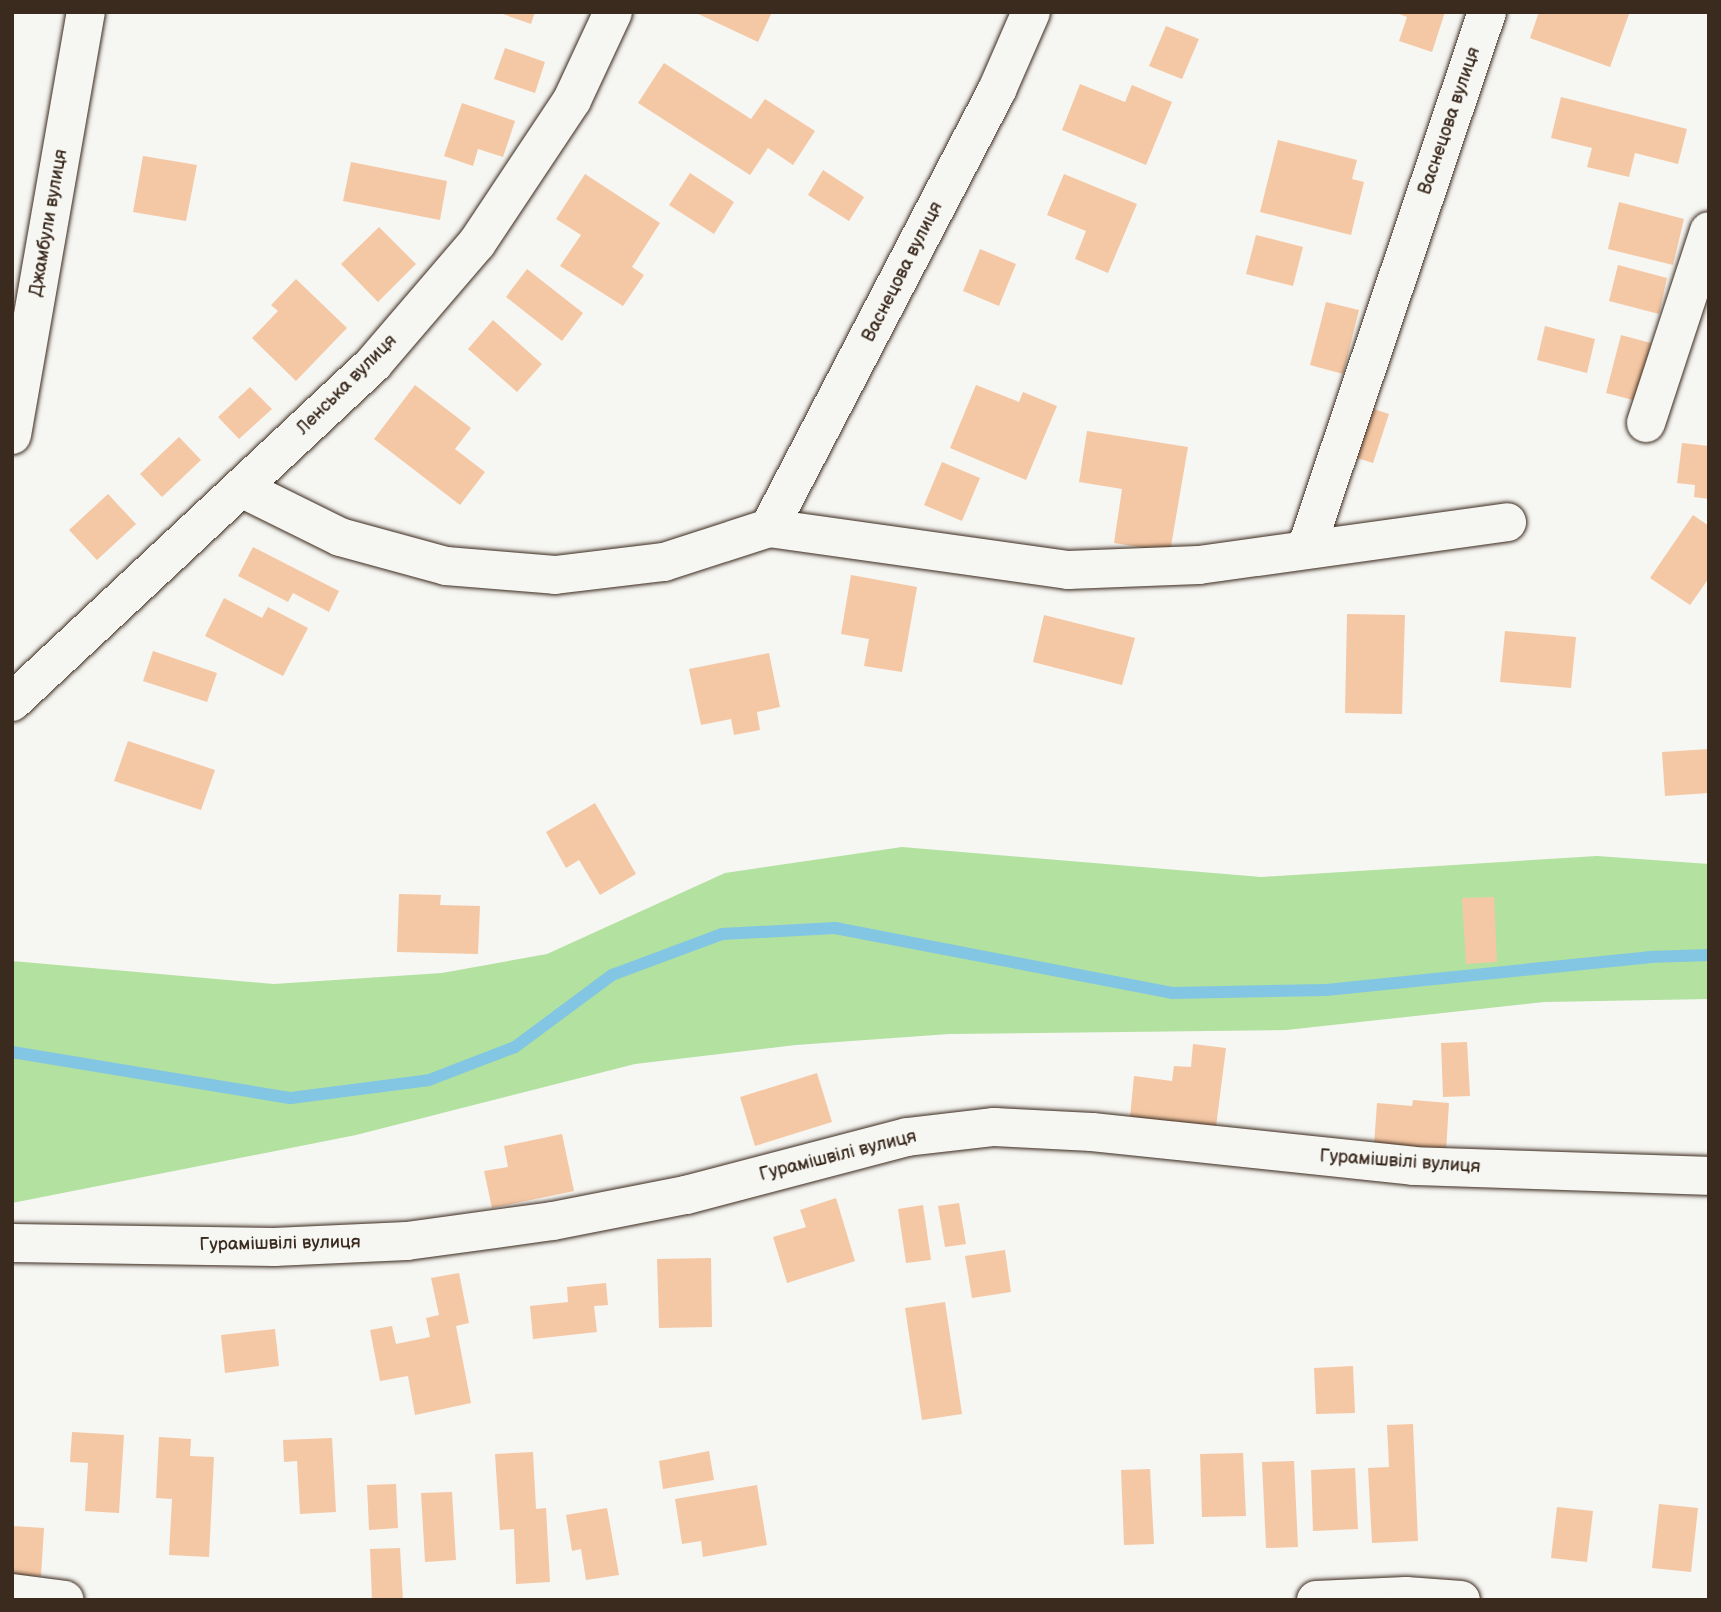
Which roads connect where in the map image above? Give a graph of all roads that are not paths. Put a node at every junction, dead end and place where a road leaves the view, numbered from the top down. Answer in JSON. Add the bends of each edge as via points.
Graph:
{"nodes":[{"id":1,"x":86,"y":12,"type":"edge"},
{"id":2,"x":613,"y":12,"type":"edge"},
{"id":3,"x":1031,"y":12,"type":"edge"},
{"id":4,"x":1487,"y":12,"type":"edge"},
{"id":5,"x":1709,"y":231,"type":"edge"},
{"id":6,"x":1646,"y":423,"type":"dead end"},
{"id":7,"x":12,"y":435,"type":"edge"},
{"id":8,"x":241,"y":488,"type":"junction"},
{"id":9,"x":1507,"y":522,"type":"dead end"},
{"id":10,"x":769,"y":528,"type":"junction"},
{"id":11,"x":1306,"y":549,"type":"junction"},
{"id":12,"x":12,"y":702,"type":"edge"},
{"id":13,"x":1709,"y":1176,"type":"edge"},
{"id":14,"x":12,"y":1243,"type":"edge"},
{"id":15,"x":12,"y":1593,"type":"edge"},
{"id":16,"x":65,"y":1600,"type":"edge"},
{"id":17,"x":1316,"y":1600,"type":"edge"},
{"id":18,"x":1461,"y":1600,"type":"edge"}],
"edges":[{"from":1,"to":7,"type":"street","name":"Джамбули вулиця"},
{"from":2,"to":8,"type":"street","name":"Ленська вулиця","via":[[572,100],[477,243],[374,363]]},
{"from":3,"to":10,"type":"street","name":"Васнецова вулиця","via":[[997,89]]},
{"from":4,"to":11,"type":"street","name":"Васнецова вулиця"},
{"from":5,"to":6,"type":"street"},
{"from":8,"to":10,"type":"street","via":[[340,537],[446,566],[514,572],[555,575],[664,562]]},
{"from":8,"to":12,"type":"street","name":"Ленська вулиця"},
{"from":9,"to":11,"type":"street"},
{"from":10,"to":11,"type":"street","via":[[1068,570],[1199,565]]},
{"from":13,"to":14,"type":"street","name":"Гурамішвілі вулиця","via":[[1413,1166],[1092,1132],[994,1127],[907,1137],[686,1195],[554,1221],[407,1241],[274,1247]]},
{"from":15,"to":16,"type":"street"},
{"from":17,"to":18,"type":"street","via":[[1406,1596]]}]}
